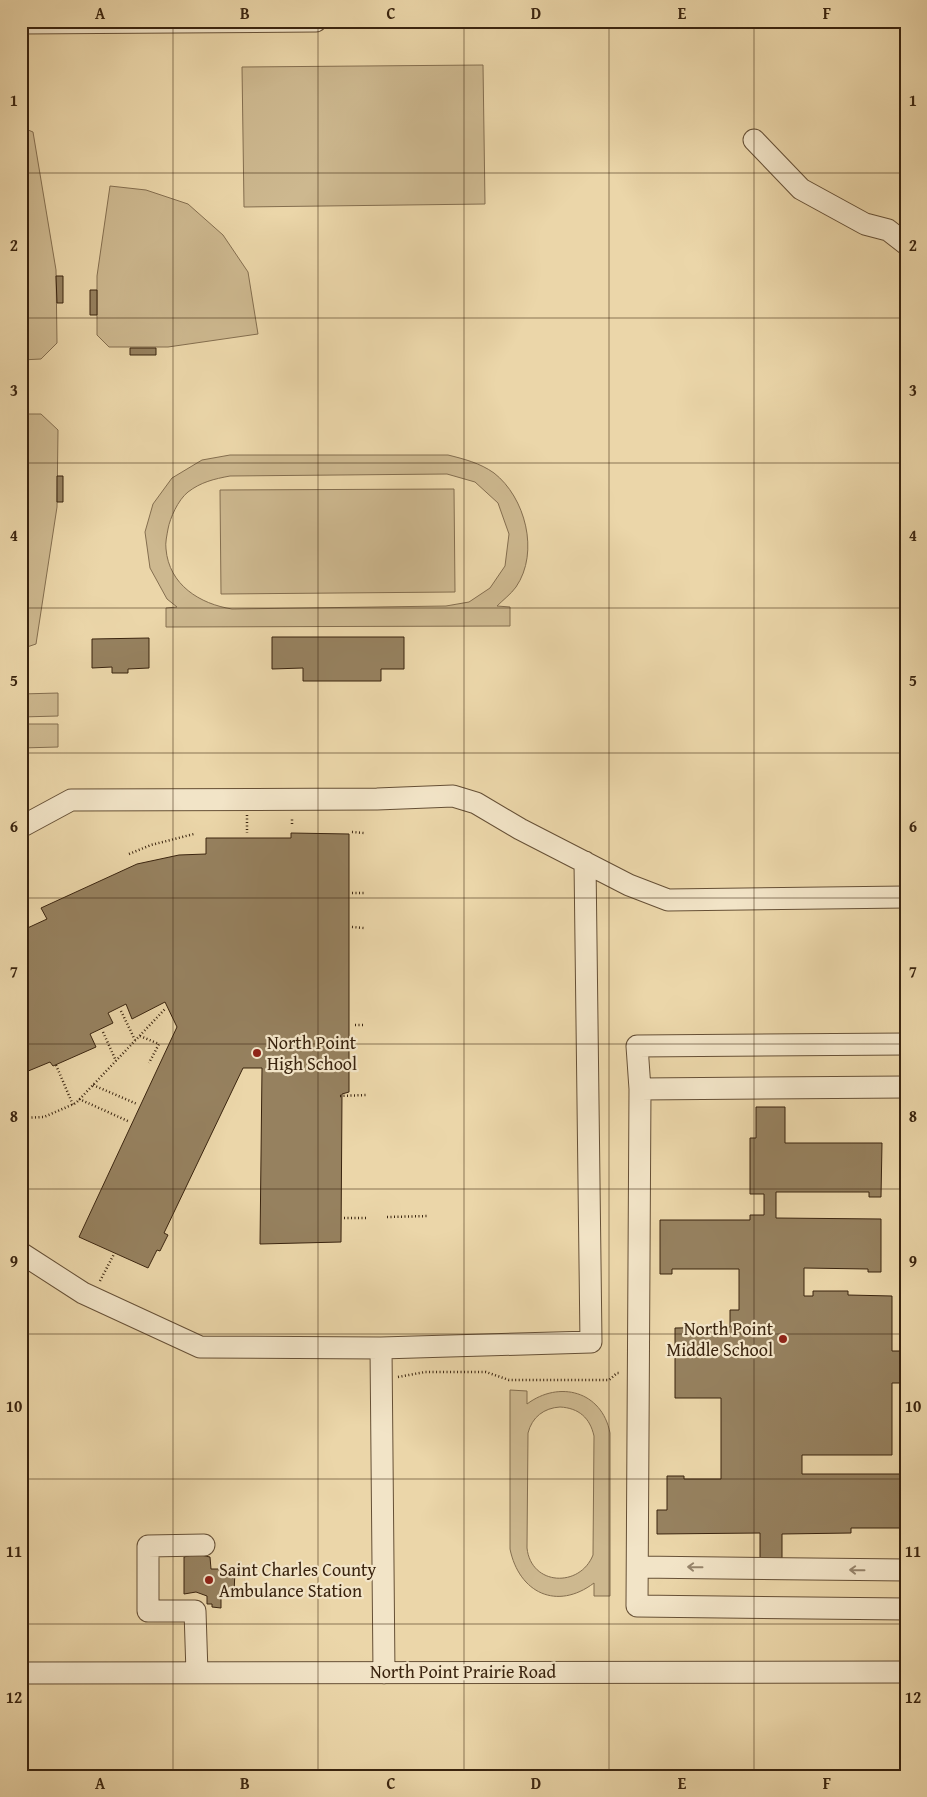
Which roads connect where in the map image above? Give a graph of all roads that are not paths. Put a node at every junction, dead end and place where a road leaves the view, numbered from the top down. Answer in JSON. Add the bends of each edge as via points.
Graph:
{"nodes":[{"id":1,"x":316,"y":21,"type":"edge"},
{"id":2,"x":21,"y":24,"type":"edge"},
{"id":3,"x":754,"y":140,"type":"dead end"},
{"id":4,"x":906,"y":244,"type":"edge"},
{"id":5,"x":21,"y":827,"type":"edge"},
{"id":6,"x":585,"y":862,"type":"junction"},
{"id":7,"x":906,"y":897,"type":"edge"},
{"id":8,"x":906,"y":1044,"type":"edge"},
{"id":9,"x":906,"y":1086,"type":"edge"},
{"id":10,"x":640,"y":1090,"type":"junction"},
{"id":11,"x":21,"y":1253,"type":"edge"},
{"id":12,"x":381,"y":1348,"type":"junction"},
{"id":13,"x":204,"y":1545,"type":"dead end"},
{"id":14,"x":638,"y":1566,"type":"junction"},
{"id":15,"x":906,"y":1570,"type":"edge"},
{"id":16,"x":906,"y":1609,"type":"edge"},
{"id":17,"x":384,"y":1672,"type":"junction"},
{"id":18,"x":906,"y":1672,"type":"edge"},
{"id":19,"x":21,"y":1673,"type":"edge"},
{"id":20,"x":197,"y":1673,"type":"junction"}],
"edges":[{"from":1,"to":2,"type":"street"},
{"from":3,"to":4,"type":"street","via":[[801,189],[865,224],[888,230]]},
{"from":5,"to":6,"type":"street","via":[[71,800],[453,796],[476,803]]},
{"from":6,"to":7,"type":"street","via":[[628,886],[668,900]]},
{"from":6,"to":12,"type":"street","via":[[591,1342]]},
{"from":8,"to":10,"type":"street","via":[[638,1046]]},
{"from":9,"to":10,"type":"street"},
{"from":10,"to":14,"type":"street"},
{"from":11,"to":12,"type":"street","via":[[83,1293],[200,1347]]},
{"from":12,"to":17,"type":"street"},
{"from":13,"to":20,"type":"street","via":[[148,1546],[148,1611],[195,1611]]},
{"from":15,"to":14,"type":"street","one_way":true},
{"from":14,"to":16,"type":"street","via":[[637,1606]]},
{"from":17,"to":18,"type":"street","name":"North Point Prairie Road"},
{"from":17,"to":20,"type":"street","name":"North Point Prairie Road"},
{"from":19,"to":20,"type":"street","name":"North Point Prairie Road"}]}
